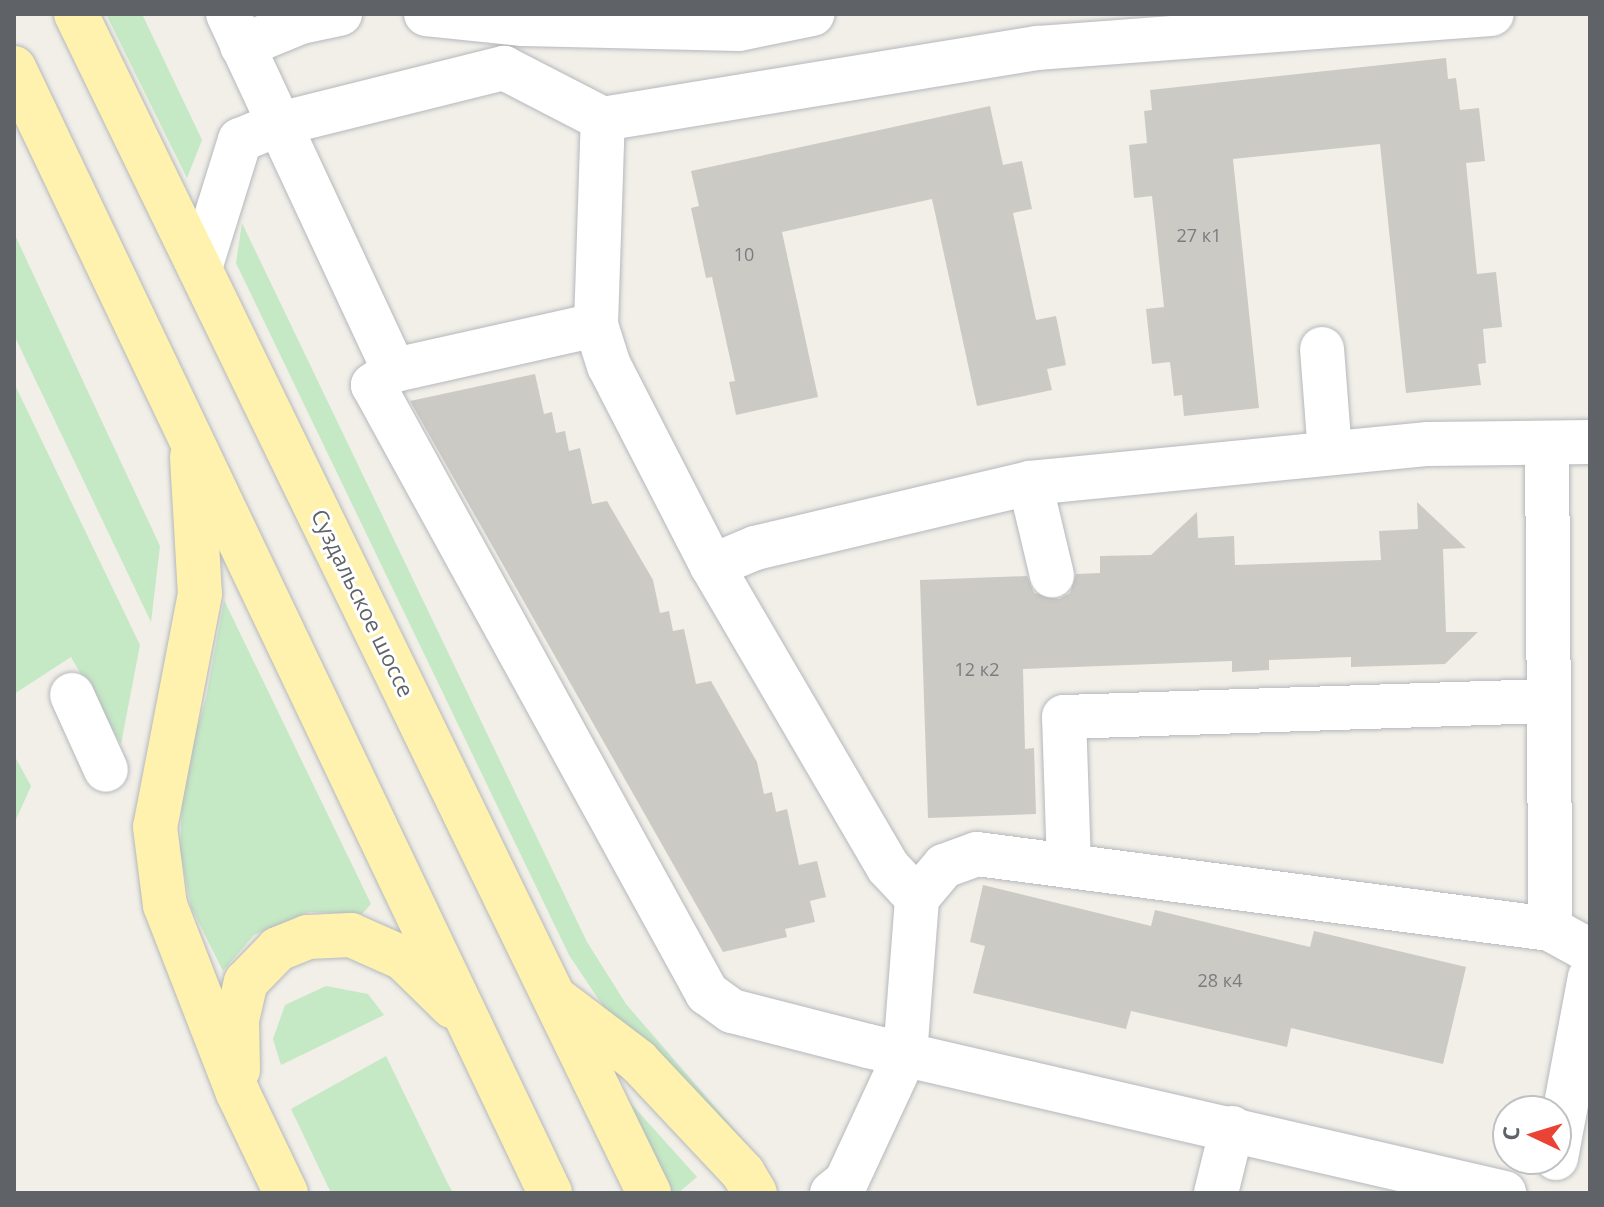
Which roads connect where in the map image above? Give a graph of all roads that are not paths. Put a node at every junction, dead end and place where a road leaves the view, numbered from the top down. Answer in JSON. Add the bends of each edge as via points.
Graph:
{"nodes":[{"id":1,"x":76,"y":14,"type":"edge"},
{"id":2,"x":340,"y":14,"type":"edge"},
{"id":3,"x":426,"y":14,"type":"edge"},
{"id":4,"x":812,"y":14,"type":"edge"},
{"id":5,"x":1480,"y":14,"type":"edge"},
{"id":6,"x":235,"y":30,"type":"edge"},
{"id":7,"x":14,"y":68,"type":"edge"},
{"id":8,"x":603,"y":119,"type":"junction"},
{"id":9,"x":279,"y":124,"type":"junction"},
{"id":10,"x":201,"y":265,"type":"junction"},
{"id":11,"x":596,"y":325,"type":"junction"},
{"id":12,"x":1322,"y":349,"type":"dead end"},
{"id":13,"x":394,"y":370,"type":"junction"},
{"id":14,"x":190,"y":432,"type":"junction"},
{"id":15,"x":1590,"y":442,"type":"edge"},
{"id":16,"x":1547,"y":443,"type":"junction"},
{"id":17,"x":1330,"y":453,"type":"junction"},
{"id":18,"x":1030,"y":483,"type":"junction"},
{"id":19,"x":712,"y":566,"type":"junction"},
{"id":20,"x":1052,"y":575,"type":"dead end"},
{"id":21,"x":72,"y":695,"type":"dead end"},
{"id":22,"x":1549,"y":701,"type":"junction"},
{"id":23,"x":106,"y":770,"type":"dead end"},
{"id":24,"x":1069,"y":866,"type":"junction"},
{"id":25,"x":917,"y":898,"type":"junction"},
{"id":26,"x":1550,"y":929,"type":"junction"},
{"id":27,"x":1590,"y":951,"type":"edge"},
{"id":28,"x":551,"y":995,"type":"junction"},
{"id":29,"x":1588,"y":996,"type":"edge"},
{"id":30,"x":473,"y":1027,"type":"junction"},
{"id":31,"x":905,"y":1055,"type":"junction"},
{"id":32,"x":238,"y":1093,"type":"junction"},
{"id":33,"x":1569,"y":1095,"type":"edge"},
{"id":34,"x":1232,"y":1128,"type":"junction"},
{"id":35,"x":286,"y":1193,"type":"edge"},
{"id":36,"x":550,"y":1193,"type":"edge"},
{"id":37,"x":649,"y":1193,"type":"edge"},
{"id":38,"x":755,"y":1193,"type":"edge"},
{"id":39,"x":832,"y":1193,"type":"edge"},
{"id":40,"x":1216,"y":1193,"type":"edge"},
{"id":41,"x":1504,"y":1193,"type":"edge"}],
"edges":[{"from":1,"to":10,"type":"main road","name":"Суздальское шоссе"},
{"from":2,"to":6,"type":"lane"},
{"from":3,"to":4,"type":"lane","via":[[523,24],[739,29]]},
{"from":5,"to":8,"type":"lane","via":[[1038,48]]},
{"from":6,"to":9,"type":"lane"},
{"from":7,"to":14,"type":"main road"},
{"from":8,"to":9,"type":"lane","via":[[504,68]]},
{"from":8,"to":11,"type":"lane"},
{"from":9,"to":10,"type":"lane","via":[[240,140]]},
{"from":9,"to":13,"type":"lane"},
{"from":10,"to":28,"type":"main road","name":"Суздальское шоссе"},
{"from":11,"to":13,"type":"lane"},
{"from":11,"to":19,"type":"lane","via":[[609,366]]},
{"from":12,"to":17,"type":"lane"},
{"from":13,"to":31,"type":"lane","via":[[373,385],[707,993],[732,1011]]},
{"from":14,"to":30,"type":"main road"},
{"from":14,"to":32,"type":"main road","via":[[200,594],[155,827],[165,905]]},
{"from":15,"to":16,"type":"lane"},
{"from":16,"to":17,"type":"lane","via":[[1428,444]]},
{"from":16,"to":22,"type":"lane"},
{"from":17,"to":18,"type":"lane"},
{"from":18,"to":19,"type":"lane","via":[[755,548]]},
{"from":18,"to":20,"type":"lane"},
{"from":19,"to":25,"type":"lane","via":[[888,867]]},
{"from":21,"to":23,"type":"lane"},
{"from":22,"to":24,"type":"lane","via":[[1064,717]]},
{"from":22,"to":26,"type":"lane"},
{"from":24,"to":25,"type":"lane","via":[[977,854],[944,866]]},
{"from":24,"to":26,"type":"lane"},
{"from":25,"to":31,"type":"lane"},
{"from":26,"to":27,"type":"lane"},
{"from":28,"to":37,"type":"main road","name":"Суздальское шоссе"},
{"from":28,"to":38,"type":"main road","via":[[638,1061],[743,1173]]},
{"from":29,"to":33,"type":"lane"},
{"from":30,"to":32,"type":"main road","via":[[403,958],[351,935],[308,937],[278,949],[246,982],[237,1020]]},
{"from":30,"to":36,"type":"main road"},
{"from":31,"to":34,"type":"lane"},
{"from":31,"to":39,"type":"lane","via":[[846,1182]]},
{"from":32,"to":35,"type":"main road"},
{"from":34,"to":40,"type":"lane"},
{"from":34,"to":41,"type":"lane"}]}
